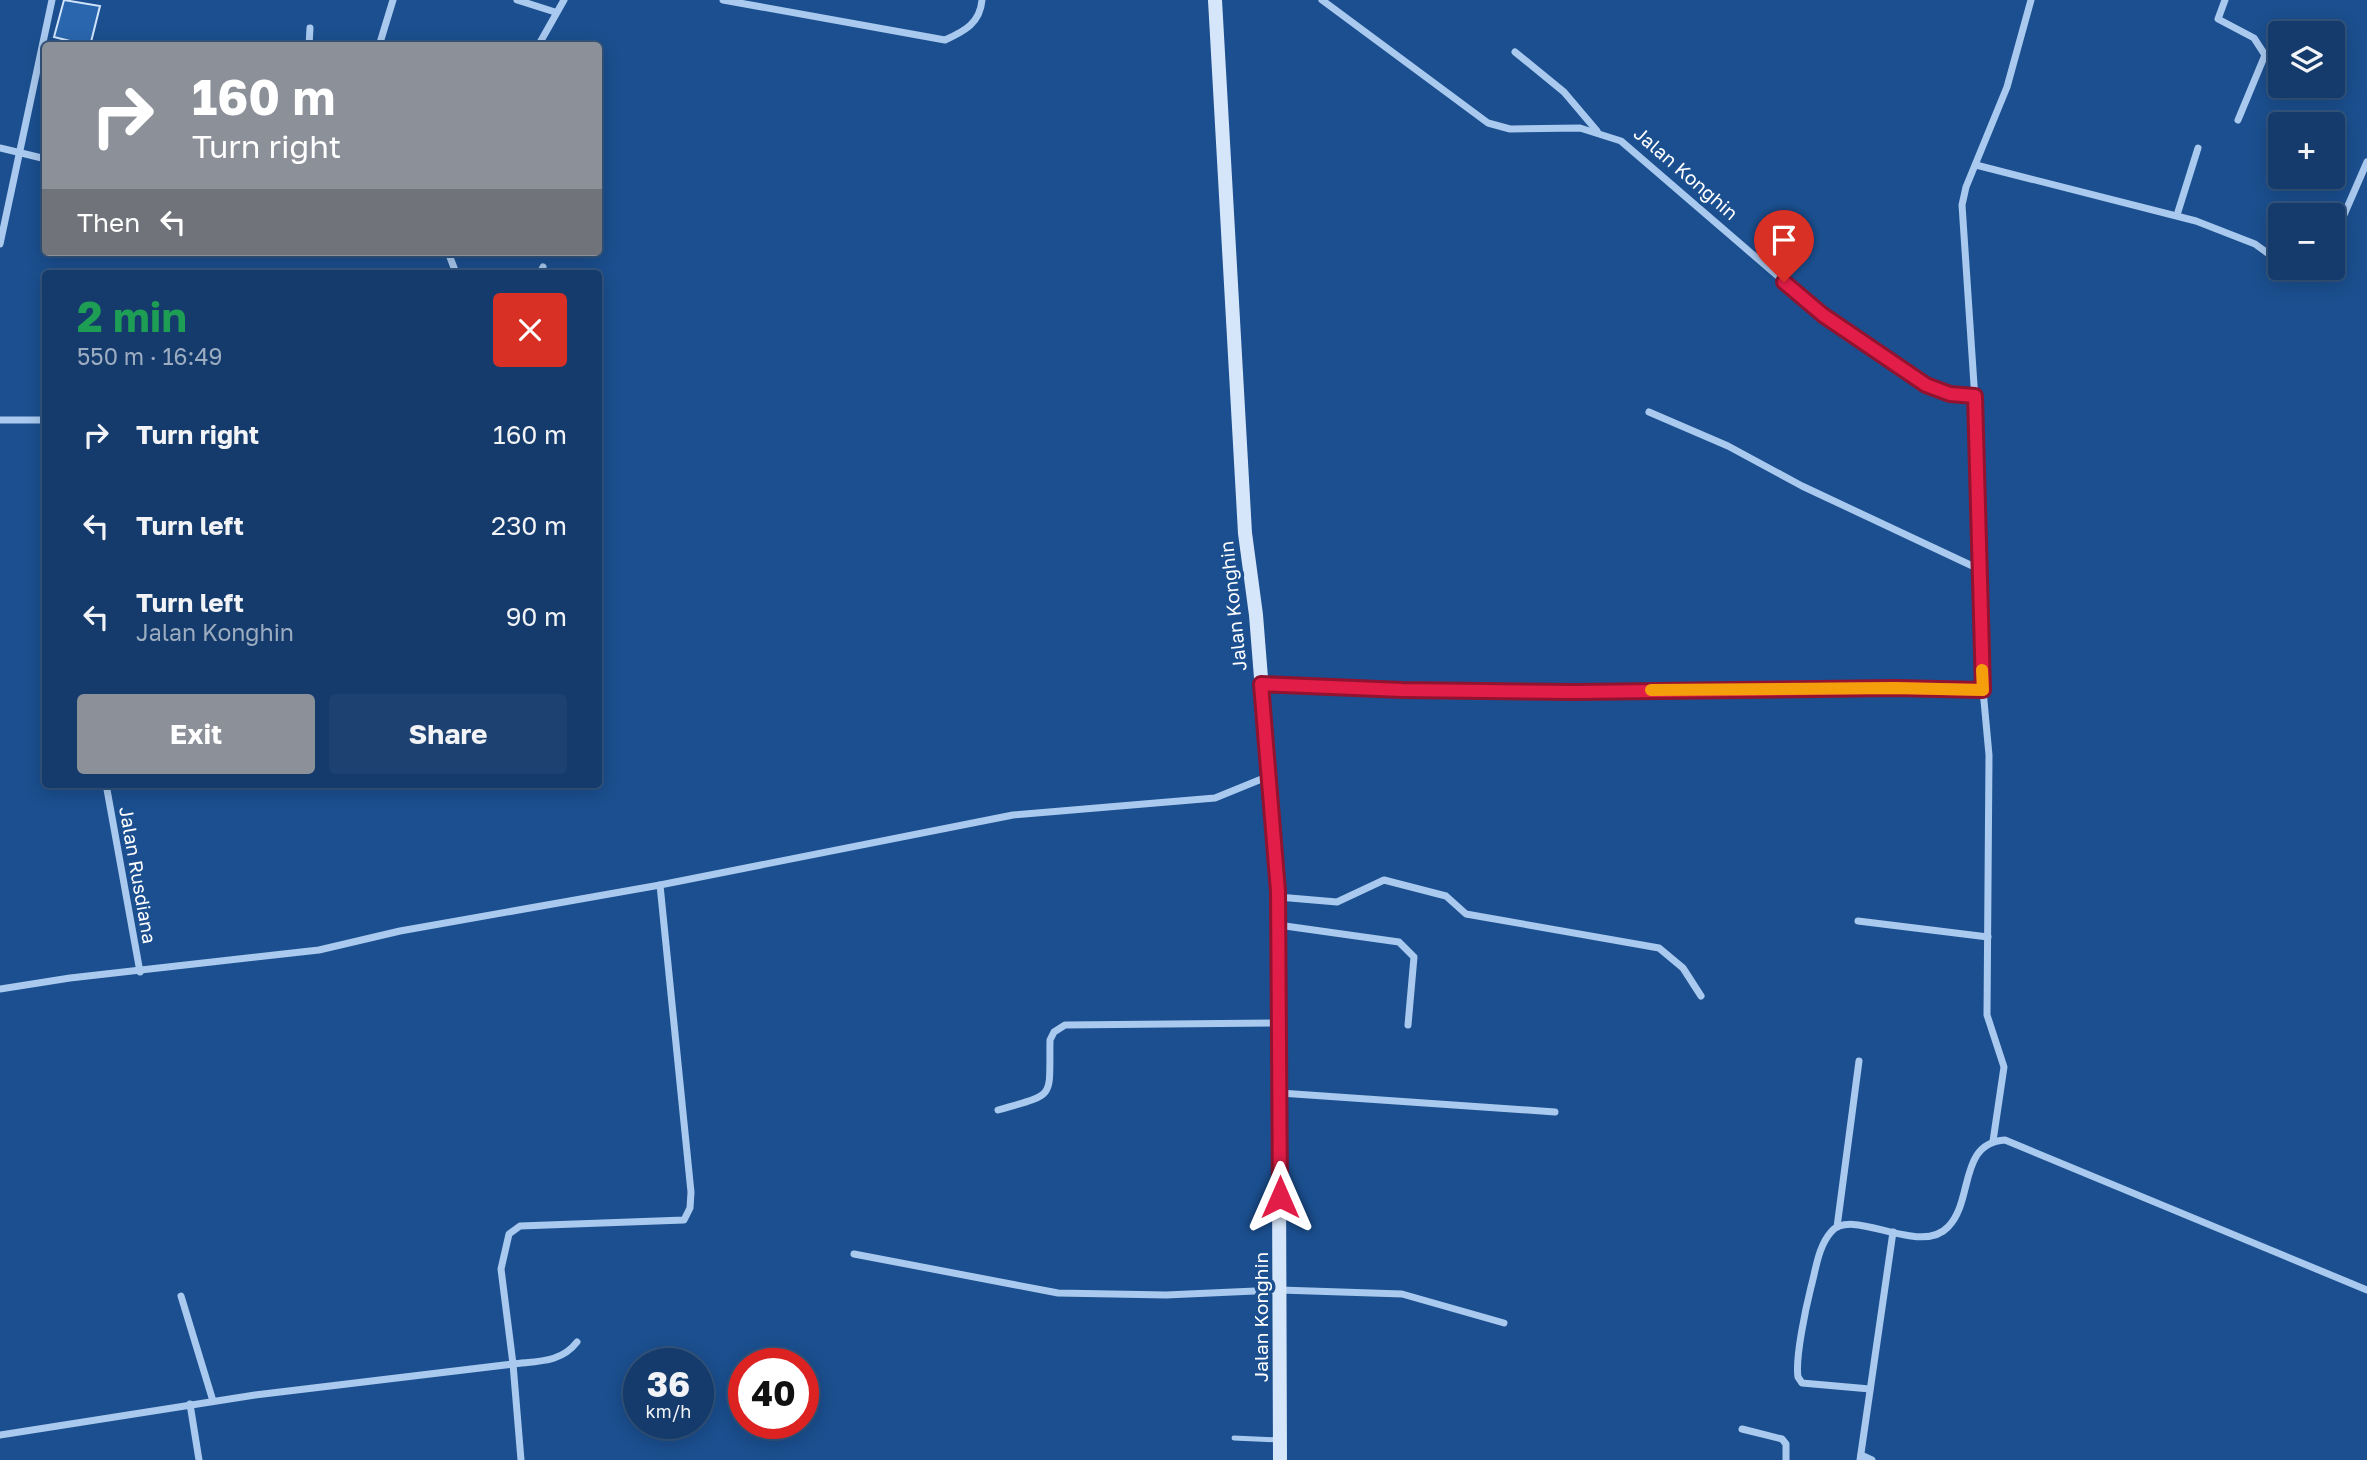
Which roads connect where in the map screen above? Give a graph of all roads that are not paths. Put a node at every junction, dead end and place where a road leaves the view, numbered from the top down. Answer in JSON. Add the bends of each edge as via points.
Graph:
{"nodes":[{"id":1,"x":52,"y":0,"type":"edge"},
{"id":2,"x":393,"y":0,"type":"edge"},
{"id":3,"x":517,"y":0,"type":"edge"},
{"id":4,"x":564,"y":0,"type":"edge"},
{"id":5,"x":723,"y":0,"type":"edge"},
{"id":6,"x":982,"y":0,"type":"edge"},
{"id":7,"x":1215,"y":0,"type":"edge"},
{"id":8,"x":1322,"y":0,"type":"edge"},
{"id":9,"x":2031,"y":0,"type":"edge"},
{"id":10,"x":2225,"y":0,"type":"edge"},
{"id":11,"x":555,"y":12,"type":"junction"},
{"id":12,"x":310,"y":28,"type":"dead end"},
{"id":13,"x":43,"y":42,"type":"edge"},
{"id":14,"x":309,"y":42,"type":"edge"},
{"id":15,"x":380,"y":42,"type":"edge"},
{"id":16,"x":540,"y":42,"type":"edge"},
{"id":17,"x":42,"y":45,"type":"edge"},
{"id":18,"x":1515,"y":52,"type":"dead end"},
{"id":19,"x":2265,"y":55,"type":"junction"},
{"id":20,"x":2268,"y":57,"type":"edge"},
{"id":21,"x":2238,"y":120,"type":"dead end"},
{"id":22,"x":1598,"y":131,"type":"junction"},
{"id":23,"x":0,"y":148,"type":"edge"},
{"id":24,"x":2198,"y":148,"type":"dead end"},
{"id":25,"x":18,"y":154,"type":"junction"},
{"id":26,"x":42,"y":158,"type":"edge"},
{"id":27,"x":2367,"y":162,"type":"edge"},
{"id":28,"x":1976,"y":165,"type":"junction"},
{"id":29,"x":2345,"y":212,"type":"edge"},
{"id":30,"x":2177,"y":215,"type":"junction"},
{"id":31,"x":0,"y":244,"type":"edge"},
{"id":32,"x":2268,"y":253,"type":"edge"},
{"id":33,"x":1975,"y":396,"type":"junction"},
{"id":34,"x":1649,"y":412,"type":"dead end"},
{"id":35,"x":42,"y":418,"type":"edge"},
{"id":36,"x":0,"y":420,"type":"edge"},
{"id":37,"x":1981,"y":570,"type":"junction"},
{"id":38,"x":1261,"y":684,"type":"junction"},
{"id":39,"x":1983,"y":690,"type":"junction"},
{"id":40,"x":1270,"y":775,"type":"junction"},
{"id":41,"x":107,"y":788,"type":"edge"},
{"id":42,"x":660,"y":885,"type":"junction"},
{"id":43,"x":1278,"y":897,"type":"junction"},
{"id":44,"x":1858,"y":921,"type":"dead end"},
{"id":45,"x":1278,"y":925,"type":"junction"},
{"id":46,"x":1988,"y":937,"type":"junction"},
{"id":47,"x":140,"y":972,"type":"junction"},
{"id":48,"x":0,"y":989,"type":"edge"},
{"id":49,"x":1701,"y":996,"type":"dead end"},
{"id":50,"x":1277,"y":1023,"type":"junction"},
{"id":51,"x":1408,"y":1026,"type":"dead end"},
{"id":52,"x":1859,"y":1061,"type":"dead end"},
{"id":53,"x":1280,"y":1093,"type":"junction"},
{"id":54,"x":998,"y":1110,"type":"dead end"},
{"id":55,"x":1555,"y":1112,"type":"dead end"},
{"id":56,"x":1993,"y":1141,"type":"junction"},
{"id":57,"x":1837,"y":1227,"type":"junction"},
{"id":58,"x":1893,"y":1232,"type":"junction"},
{"id":59,"x":854,"y":1254,"type":"dead end"},
{"id":60,"x":1280,"y":1290,"type":"junction"},
{"id":61,"x":2367,"y":1290,"type":"edge"},
{"id":62,"x":181,"y":1296,"type":"dead end"},
{"id":63,"x":1504,"y":1323,"type":"dead end"},
{"id":64,"x":577,"y":1342,"type":"dead end"},
{"id":65,"x":513,"y":1364,"type":"junction"},
{"id":66,"x":1870,"y":1389,"type":"junction"},
{"id":67,"x":214,"y":1401,"type":"junction"},
{"id":68,"x":190,"y":1404,"type":"junction"},
{"id":69,"x":1742,"y":1429,"type":"dead end"},
{"id":70,"x":0,"y":1435,"type":"edge"},
{"id":71,"x":1234,"y":1438,"type":"dead end"},
{"id":72,"x":1280,"y":1440,"type":"junction"},
{"id":73,"x":1860,"y":1457,"type":"edge"},
{"id":74,"x":199,"y":1460,"type":"edge"},
{"id":75,"x":521,"y":1460,"type":"edge"},
{"id":76,"x":1280,"y":1460,"type":"edge"},
{"id":77,"x":1786,"y":1460,"type":"edge"},
{"id":78,"x":1872,"y":1460,"type":"edge"}],
"edges":[{"from":1,"to":13,"type":"street"},
{"from":2,"to":15,"type":"street"},
{"from":3,"to":11,"type":"street"},
{"from":4,"to":11,"type":"street"},
{"from":5,"to":6,"type":"street","via":[[945,40],[970,28]]},
{"from":7,"to":38,"type":"street","name":"Jalan Konghin","via":[[1245,533]]},
{"from":8,"to":22,"type":"street","name":"Jalan Konghin","via":[[1488,123],[1510,129]]},
{"from":9,"to":28,"type":"street","via":[[2020,51]]},
{"from":10,"to":19,"type":"street","via":[[2218,19],[2254,38]]},
{"from":11,"to":16,"type":"street"},
{"from":12,"to":14,"type":"street"},
{"from":17,"to":25,"type":"street"},
{"from":18,"to":22,"type":"street","via":[[1564,92]]},
{"from":19,"to":20,"type":"street"},
{"from":19,"to":21,"type":"street"},
{"from":22,"to":33,"type":"street","name":"Jalan Konghin","via":[[1621,141],[1823,315],[1926,385],[1950,394]]},
{"from":23,"to":25,"type":"street"},
{"from":24,"to":30,"type":"street"},
{"from":25,"to":26,"type":"street"},
{"from":25,"to":31,"type":"street"},
{"from":27,"to":29,"type":"street"},
{"from":28,"to":30,"type":"street"},
{"from":28,"to":33,"type":"street","via":[[1962,205]]},
{"from":30,"to":32,"type":"street","via":[[2255,244]]},
{"from":33,"to":37,"type":"street"},
{"from":34,"to":37,"type":"street"},
{"from":35,"to":36,"type":"street"},
{"from":37,"to":39,"type":"street"},
{"from":38,"to":39,"type":"street","via":[[1575,692]]},
{"from":38,"to":40,"type":"street","name":"Jalan Konghin"},
{"from":39,"to":46,"type":"street","via":[[1989,755]]},
{"from":40,"to":42,"type":"street","via":[[1215,797],[1013,815]]},
{"from":40,"to":43,"type":"street","name":"Jalan Konghin"},
{"from":41,"to":47,"type":"street","name":"Jalan Rusdiana"},
{"from":42,"to":47,"type":"street","via":[[319,950]]},
{"from":42,"to":65,"type":"street","via":[[690,1208],[684,1220],[520,1226],[509,1234],[501,1269]]},
{"from":43,"to":45,"type":"street","name":"Jalan Konghin"},
{"from":43,"to":49,"type":"street","via":[[1337,902],[1384,880],[1433,891],[1446,895],[1466,914],[1659,948],[1683,968]]},
{"from":44,"to":46,"type":"street"},
{"from":45,"to":50,"type":"street","name":"Jalan Konghin"},
{"from":45,"to":51,"type":"street","via":[[1399,942],[1413,957]]},
{"from":46,"to":56,"type":"street","via":[[1987,1015],[2004,1067]]},
{"from":47,"to":48,"type":"street"},
{"from":50,"to":53,"type":"street","name":"Jalan Konghin"},
{"from":50,"to":54,"type":"street","via":[[1065,1025],[1050,1040],[1048,1090],[1042,1098]]},
{"from":52,"to":57,"type":"street"},
{"from":53,"to":55,"type":"street"},
{"from":53,"to":60,"type":"street","name":"Jalan Konghin"},
{"from":56,"to":58,"type":"street","via":[[1978,1154],[1949,1227],[1935,1236]]},
{"from":56,"to":61,"type":"street","via":[[2005,1140],[2031,1150]]},
{"from":57,"to":58,"type":"street"},
{"from":57,"to":66,"type":"street","via":[[1818,1256],[1798,1377],[1802,1383]]},
{"from":58,"to":66,"type":"street"},
{"from":59,"to":60,"type":"street","via":[[1058,1293],[1166,1296]]},
{"from":60,"to":63,"type":"street","via":[[1402,1294]]},
{"from":60,"to":72,"type":"street","name":"Jalan Konghin"},
{"from":62,"to":67,"type":"street"},
{"from":64,"to":65,"type":"street","via":[[568,1354],[556,1359]]},
{"from":65,"to":67,"type":"street"},
{"from":65,"to":75,"type":"street"},
{"from":66,"to":73,"type":"street"},
{"from":67,"to":68,"type":"street"},
{"from":68,"to":70,"type":"street"},
{"from":68,"to":74,"type":"street"},
{"from":69,"to":77,"type":"street","via":[[1782,1439]]},
{"from":71,"to":72,"type":"lane"},
{"from":72,"to":76,"type":"street","name":"Jalan Konghin"},
{"from":73,"to":78,"type":"street"}]}
